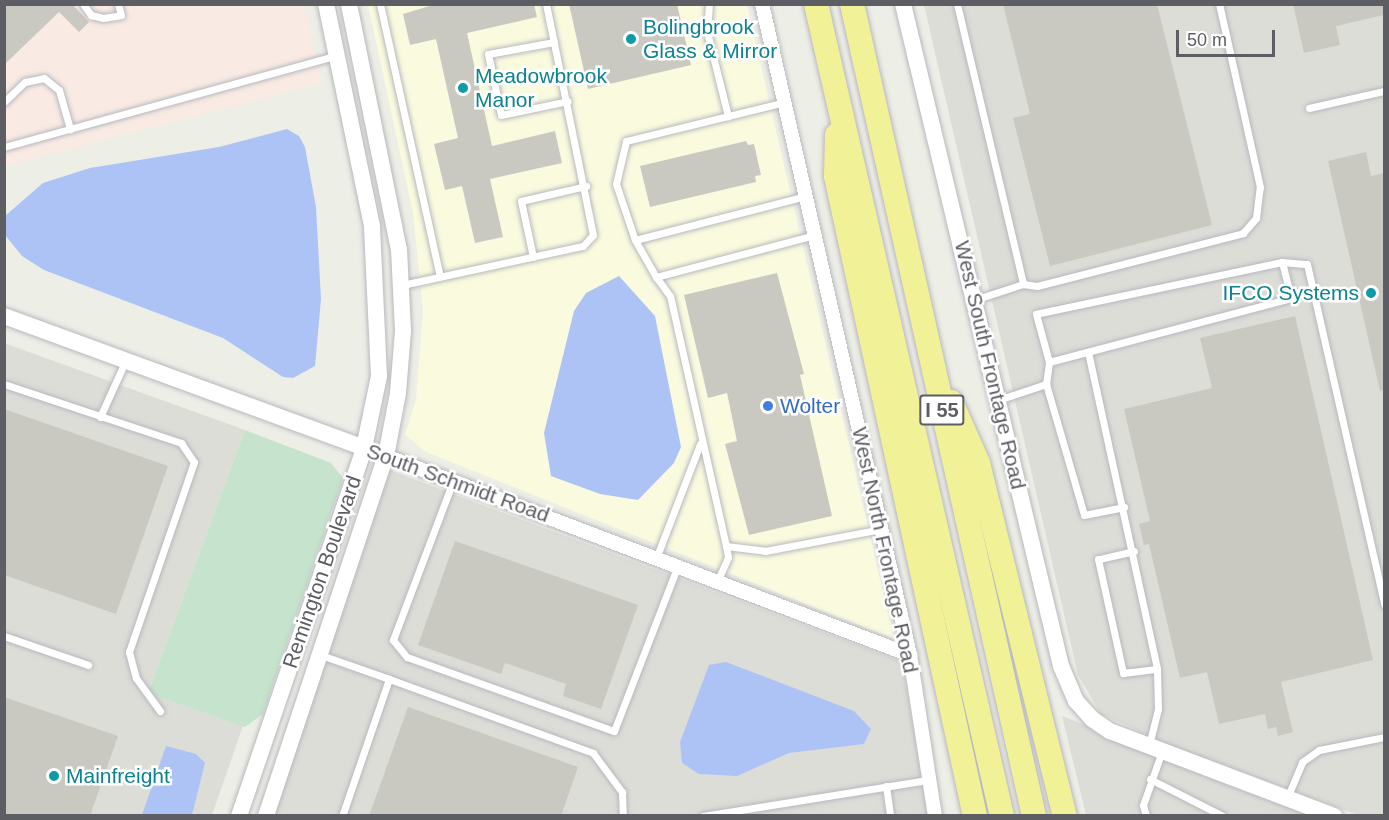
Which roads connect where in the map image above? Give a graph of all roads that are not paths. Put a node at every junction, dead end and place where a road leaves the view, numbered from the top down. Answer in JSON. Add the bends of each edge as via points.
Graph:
{"nodes":[{"id":1,"x":83,"y":4,"type":"edge"},
{"id":2,"x":118,"y":4,"type":"edge"},
{"id":3,"x":326,"y":4,"type":"edge"},
{"id":4,"x":349,"y":4,"type":"edge"},
{"id":5,"x":380,"y":4,"type":"edge"},
{"id":6,"x":546,"y":4,"type":"edge"},
{"id":7,"x":709,"y":4,"type":"edge"},
{"id":8,"x":762,"y":4,"type":"edge"},
{"id":9,"x":816,"y":4,"type":"edge"},
{"id":10,"x":852,"y":4,"type":"edge"},
{"id":11,"x":903,"y":4,"type":"edge"},
{"id":12,"x":957,"y":4,"type":"edge"},
{"id":13,"x":1219,"y":4,"type":"edge"},
{"id":14,"x":554,"y":42,"type":"junction"},
{"id":15,"x":337,"y":55,"type":"junction"},
{"id":16,"x":1384,"y":91,"type":"edge"},
{"id":17,"x":568,"y":101,"type":"junction"},
{"id":18,"x":4,"y":102,"type":"edge"},
{"id":19,"x":784,"y":102,"type":"junction"},
{"id":20,"x":838,"y":103,"type":"junction"},
{"id":21,"x":1309,"y":108,"type":"dead end"},
{"id":22,"x":728,"y":116,"type":"junction"},
{"id":23,"x":70,"y":129,"type":"junction"},
{"id":24,"x":4,"y":147,"type":"edge"},
{"id":25,"x":586,"y":186,"type":"junction"},
{"id":26,"x":806,"y":196,"type":"junction"},
{"id":27,"x":814,"y":235,"type":"junction"},
{"id":28,"x":635,"y":240,"type":"junction"},
{"id":29,"x":534,"y":256,"type":"junction"},
{"id":30,"x":1282,"y":262,"type":"junction"},
{"id":31,"x":440,"y":276,"type":"junction"},
{"id":32,"x":656,"y":277,"type":"junction"},
{"id":33,"x":1023,"y":284,"type":"junction"},
{"id":34,"x":402,"y":285,"type":"junction"},
{"id":35,"x":974,"y":300,"type":"junction"},
{"id":36,"x":4,"y":316,"type":"edge"},
{"id":37,"x":929,"y":351,"type":"junction"},
{"id":38,"x":1088,"y":352,"type":"junction"},
{"id":39,"x":126,"y":361,"type":"junction"},
{"id":40,"x":1049,"y":362,"type":"junction"},
{"id":41,"x":4,"y":384,"type":"edge"},
{"id":42,"x":1046,"y":384,"type":"junction"},
{"id":43,"x":998,"y":400,"type":"junction"},
{"id":44,"x":100,"y":417,"type":"junction"},
{"id":45,"x":701,"y":442,"type":"junction"},
{"id":46,"x":364,"y":448,"type":"junction"},
{"id":47,"x":386,"y":456,"type":"junction"},
{"id":48,"x":453,"y":481,"type":"junction"},
{"id":49,"x":1124,"y":507,"type":"junction"},
{"id":50,"x":881,"y":529,"type":"junction"},
{"id":51,"x":726,"y":546,"type":"junction"},
{"id":52,"x":1134,"y":551,"type":"junction"},
{"id":53,"x":657,"y":556,"type":"junction"},
{"id":54,"x":677,"y":568,"type":"junction"},
{"id":55,"x":717,"y":582,"type":"junction"},
{"id":56,"x":1384,"y":604,"type":"edge"},
{"id":57,"x":4,"y":636,"type":"edge"},
{"id":58,"x":320,"y":655,"type":"junction"},
{"id":59,"x":910,"y":655,"type":"junction"},
{"id":60,"x":88,"y":665,"type":"dead end"},
{"id":61,"x":1157,"y":669,"type":"junction"},
{"id":62,"x":389,"y":679,"type":"junction"},
{"id":63,"x":160,"y":711,"type":"dead end"},
{"id":64,"x":1384,"y":737,"type":"edge"},
{"id":65,"x":1156,"y":749,"type":"junction"},
{"id":66,"x":1150,"y":779,"type":"junction"},
{"id":67,"x":929,"y":780,"type":"junction"},
{"id":68,"x":886,"y":786,"type":"junction"},
{"id":69,"x":1287,"y":798,"type":"junction"},
{"id":70,"x":239,"y":816,"type":"edge"},
{"id":71,"x":266,"y":816,"type":"edge"},
{"id":72,"x":342,"y":816,"type":"edge"},
{"id":73,"x":623,"y":816,"type":"edge"},
{"id":74,"x":703,"y":816,"type":"edge"},
{"id":75,"x":890,"y":816,"type":"edge"},
{"id":76,"x":935,"y":816,"type":"edge"},
{"id":77,"x":975,"y":816,"type":"edge"},
{"id":78,"x":1002,"y":816,"type":"edge"},
{"id":79,"x":1034,"y":816,"type":"edge"},
{"id":80,"x":1065,"y":816,"type":"edge"},
{"id":81,"x":1146,"y":816,"type":"edge"},
{"id":82,"x":1223,"y":816,"type":"edge"},
{"id":83,"x":1334,"y":816,"type":"edge"}],
"edges":[{"from":1,"to":2,"type":"lane","via":[[91,15],[103,18],[121,15]]},
{"from":3,"to":15,"type":"street","name":"Remington Boulevard"},
{"from":4,"to":34,"type":"street","name":"Remington Boulevard","via":[[392,196]]},
{"from":5,"to":31,"type":"lane"},
{"from":6,"to":14,"type":"lane"},
{"from":7,"to":22,"type":"lane","via":[[707,32]]},
{"from":8,"to":19,"type":"street","name":"West North Frontage Road"},
{"from":9,"to":20,"type":"highway","number":"I 55"},
{"from":10,"to":37,"type":"highway","number":"I 55"},
{"from":11,"to":35,"type":"street","name":"West South Frontage Road"},
{"from":12,"to":33,"type":"lane"},
{"from":13,"to":33,"type":"lane","via":[[1260,187],[1256,219],[1242,232],[1037,286]]},
{"from":14,"to":17,"type":"lane"},
{"from":14,"to":17,"type":"lane","via":[[488,54],[501,115]]},
{"from":15,"to":23,"type":"lane"},
{"from":15,"to":46,"type":"street","name":"Remington Boulevard","via":[[363,172],[378,286],[379,376]]},
{"from":16,"to":21,"type":"lane"},
{"from":17,"to":25,"type":"lane"},
{"from":18,"to":23,"type":"lane","via":[[25,82],[44,78],[59,90]]},
{"from":19,"to":22,"type":"lane"},
{"from":19,"to":26,"type":"street","name":"West North Frontage Road"},
{"from":20,"to":77,"type":"highway","via":[[836,176]]},
{"from":20,"to":78,"type":"highway","number":"I 55"},
{"from":22,"to":28,"type":"lane","via":[[626,141],[616,184]]},
{"from":23,"to":24,"type":"lane"},
{"from":25,"to":29,"type":"lane","via":[[592,235],[583,246]]},
{"from":25,"to":29,"type":"lane","via":[[521,201]]},
{"from":26,"to":27,"type":"street","name":"West North Frontage Road"},
{"from":26,"to":28,"type":"lane"},
{"from":27,"to":32,"type":"lane"},
{"from":27,"to":50,"type":"street","name":"West North Frontage Road"},
{"from":28,"to":32,"type":"lane"},
{"from":29,"to":31,"type":"lane"},
{"from":30,"to":38,"type":"lane","via":[[1291,298]]},
{"from":30,"to":40,"type":"lane","via":[[1036,314]]},
{"from":30,"to":56,"type":"lane","via":[[1307,264]]},
{"from":31,"to":34,"type":"lane"},
{"from":32,"to":45,"type":"lane","via":[[670,296]]},
{"from":33,"to":35,"type":"lane"},
{"from":34,"to":47,"type":"street","name":"Remington Boulevard","via":[[400,373]]},
{"from":35,"to":43,"type":"street","name":"West South Frontage Road"},
{"from":36,"to":39,"type":"street","name":"South Schmidt Road"},
{"from":37,"to":79,"type":"highway","number":"I 55"},
{"from":37,"to":80,"type":"highway","via":[[978,463]]},
{"from":38,"to":40,"type":"lane"},
{"from":38,"to":49,"type":"lane"},
{"from":39,"to":44,"type":"lane"},
{"from":39,"to":46,"type":"street","name":"South Schmidt Road"},
{"from":40,"to":42,"type":"lane"},
{"from":41,"to":44,"type":"lane"},
{"from":42,"to":43,"type":"lane"},
{"from":42,"to":49,"type":"lane","via":[[1084,515]]},
{"from":43,"to":65,"type":"street","name":"West South Frontage Road","via":[[1060,666],[1076,701],[1092,719]]},
{"from":44,"to":63,"type":"lane","via":[[181,443],[194,462],[129,652],[136,678]]},
{"from":45,"to":51,"type":"lane"},
{"from":45,"to":53,"type":"lane"},
{"from":46,"to":47,"type":"street","name":"South Schmidt Road"},
{"from":46,"to":70,"type":"street","name":"Remington Boulevard"},
{"from":47,"to":48,"type":"street","name":"South Schmidt Road"},
{"from":47,"to":58,"type":"street","name":"Remington Boulevard"},
{"from":48,"to":53,"type":"street","name":"South Schmidt Road"},
{"from":48,"to":54,"type":"lane","via":[[393,640],[407,657],[614,731]]},
{"from":49,"to":52,"type":"lane"},
{"from":50,"to":51,"type":"lane","via":[[765,551]]},
{"from":50,"to":59,"type":"street","name":"West North Frontage Road"},
{"from":51,"to":55,"type":"lane","via":[[728,557]]},
{"from":52,"to":61,"type":"lane"},
{"from":52,"to":61,"type":"lane","via":[[1098,559],[1123,673]]},
{"from":53,"to":54,"type":"street","name":"South Schmidt Road"},
{"from":54,"to":55,"type":"street","name":"South Schmidt Road"},
{"from":55,"to":59,"type":"street","name":"South Schmidt Road"},
{"from":57,"to":60,"type":"lane"},
{"from":58,"to":62,"type":"lane"},
{"from":58,"to":71,"type":"street","name":"Remington Boulevard"},
{"from":59,"to":67,"type":"street","name":"West North Frontage Road"},
{"from":61,"to":65,"type":"lane"},
{"from":62,"to":72,"type":"lane"},
{"from":62,"to":73,"type":"lane","via":[[593,753],[622,792]]},
{"from":64,"to":69,"type":"lane","via":[[1319,750],[1302,762]]},
{"from":65,"to":66,"type":"lane"},
{"from":65,"to":69,"type":"street"},
{"from":66,"to":81,"type":"lane","via":[[1143,805]]},
{"from":66,"to":82,"type":"lane"},
{"from":67,"to":68,"type":"lane"},
{"from":67,"to":76,"type":"street","name":"West North Frontage Road"},
{"from":68,"to":74,"type":"lane"},
{"from":68,"to":75,"type":"lane"},
{"from":69,"to":83,"type":"street"}]}
